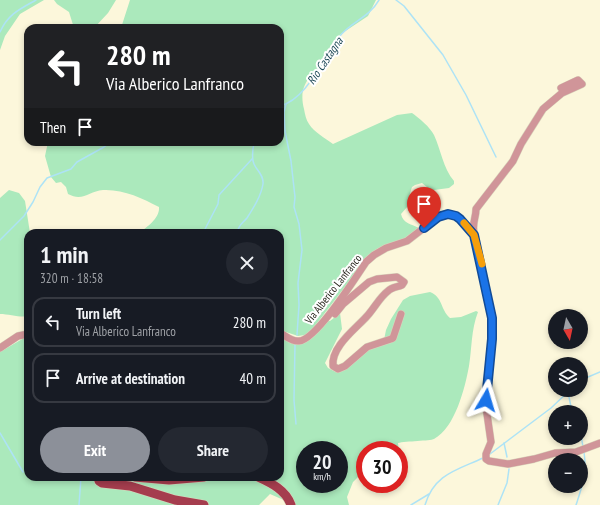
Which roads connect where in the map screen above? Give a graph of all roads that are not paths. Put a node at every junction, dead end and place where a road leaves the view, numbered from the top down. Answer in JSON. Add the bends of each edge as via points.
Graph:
{"nodes":[{"id":1,"x":561,"y":88,"type":"dead end"},
{"id":2,"x":474,"y":235,"type":"junction"},
{"id":3,"x":401,"y":314,"type":"dead end"},
{"id":4,"x":328,"y":315,"type":"junction"},
{"id":5,"x":24,"y":335,"type":"edge"},
{"id":6,"x":284,"y":335,"type":"edge"},
{"id":7,"x":0,"y":348,"type":"edge"},
{"id":8,"x":600,"y":443,"type":"edge"},
{"id":9,"x":99,"y":481,"type":"edge"},
{"id":10,"x":266,"y":481,"type":"edge"},
{"id":11,"x":204,"y":505,"type":"edge"},
{"id":12,"x":291,"y":505,"type":"edge"}],
"edges":[{"from":1,"to":2,"type":"street","via":[[578,80],[582,84],[562,93],[543,110],[513,160],[476,210],[473,220]]},
{"from":2,"to":4,"type":"street","name":"Via Alberico Lanfranco","via":[[456,216],[448,214],[438,217],[407,242],[386,248],[366,262]]},
{"from":2,"to":8,"type":"street","name":"Via Alberico Lanfranco","via":[[493,325],[486,400],[490,442],[486,458],[489,461],[508,464],[555,453],[576,452]]},
{"from":3,"to":4,"type":"street","via":[[393,338],[367,347],[340,369],[333,366],[334,357],[352,330],[366,318],[385,293],[402,286],[404,282],[397,277],[372,280],[333,316]]},
{"from":4,"to":6,"type":"street","name":"Via Alberico Lanfranco","via":[[304,340],[294,341]]},
{"from":5,"to":7,"type":"street"},
{"from":9,"to":11,"type":"main road","via":[[130,486],[175,500]]},
{"from":10,"to":12,"type":"main road","via":[[278,487]]}]}
